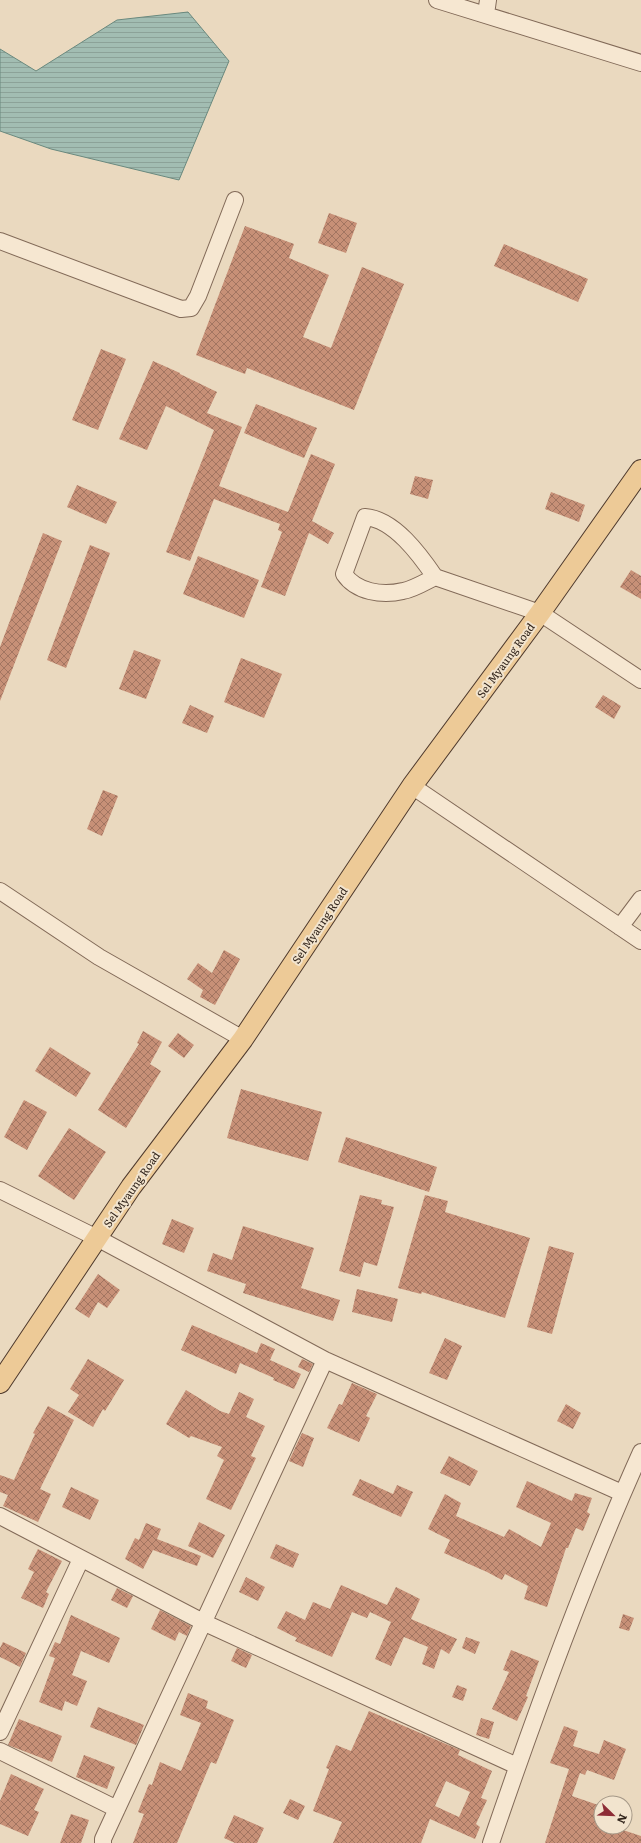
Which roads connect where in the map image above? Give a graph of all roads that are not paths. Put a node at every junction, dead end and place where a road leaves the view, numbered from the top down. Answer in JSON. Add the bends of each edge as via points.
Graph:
{"nodes":[{"id":1,"x":437,"y":0,"type":"edge"},
{"id":2,"x":487,"y":7,"type":"edge"},
{"id":3,"x":641,"y":64,"type":"edge"},
{"id":4,"x":235,"y":200,"type":"dead end"},
{"id":5,"x":0,"y":242,"type":"edge"},
{"id":6,"x":641,"y":470,"type":"edge"},
{"id":7,"x":435,"y":577,"type":"junction"},
{"id":8,"x":540,"y":613,"type":"junction"},
{"id":9,"x":641,"y":680,"type":"edge"},
{"id":10,"x":412,"y":786,"type":"junction"},
{"id":11,"x":0,"y":891,"type":"edge"},
{"id":12,"x":641,"y":899,"type":"edge"},
{"id":13,"x":620,"y":927,"type":"junction"},
{"id":14,"x":641,"y":941,"type":"edge"},
{"id":15,"x":243,"y":1039,"type":"junction"},
{"id":16,"x":0,"y":1190,"type":"edge"},
{"id":17,"x":97,"y":1238,"type":"junction"},
{"id":18,"x":325,"y":1360,"type":"junction"},
{"id":19,"x":0,"y":1383,"type":"edge"},
{"id":20,"x":641,"y":1452,"type":"edge"},
{"id":21,"x":622,"y":1494,"type":"junction"},
{"id":22,"x":0,"y":1516,"type":"edge"},
{"id":23,"x":81,"y":1559,"type":"junction"},
{"id":24,"x":205,"y":1623,"type":"junction"},
{"id":25,"x":0,"y":1732,"type":"edge"},
{"id":26,"x":0,"y":1751,"type":"edge"},
{"id":27,"x":517,"y":1766,"type":"junction"},
{"id":28,"x":117,"y":1809,"type":"junction"},
{"id":29,"x":103,"y":1843,"type":"edge"},
{"id":30,"x":491,"y":1843,"type":"edge"}],
"edges":[{"from":1,"to":2,"type":"street"},
{"from":2,"to":3,"type":"street"},
{"from":4,"to":5,"type":"street","via":[[191,308],[181,309]]},
{"from":6,"to":8,"type":"main road","name":"Sel Myaung Road"},
{"from":7,"to":7,"type":"street","via":[[420,554],[401,535],[374,518],[366,517],[344,574],[350,582],[373,592],[404,591]]},
{"from":7,"to":8,"type":"street"},
{"from":8,"to":9,"type":"street"},
{"from":8,"to":10,"type":"main road","name":"Sel Myaung Road"},
{"from":10,"to":13,"type":"street"},
{"from":10,"to":15,"type":"main road","name":"Sel Myaung Road"},
{"from":11,"to":15,"type":"street","via":[[99,957]]},
{"from":12,"to":13,"type":"street"},
{"from":13,"to":14,"type":"street"},
{"from":15,"to":17,"type":"main road","name":"Sel Myaung Road","via":[[131,1187]]},
{"from":16,"to":17,"type":"street"},
{"from":17,"to":18,"type":"street"},
{"from":17,"to":19,"type":"main road","name":"Sel Myaung Road"},
{"from":18,"to":21,"type":"street"},
{"from":18,"to":24,"type":"street"},
{"from":20,"to":21,"type":"street"},
{"from":21,"to":27,"type":"street"},
{"from":22,"to":23,"type":"street"},
{"from":23,"to":24,"type":"street"},
{"from":23,"to":25,"type":"street"},
{"from":24,"to":27,"type":"street"},
{"from":24,"to":28,"type":"street"},
{"from":26,"to":28,"type":"street"},
{"from":27,"to":30,"type":"street"},
{"from":28,"to":29,"type":"street"}]}
